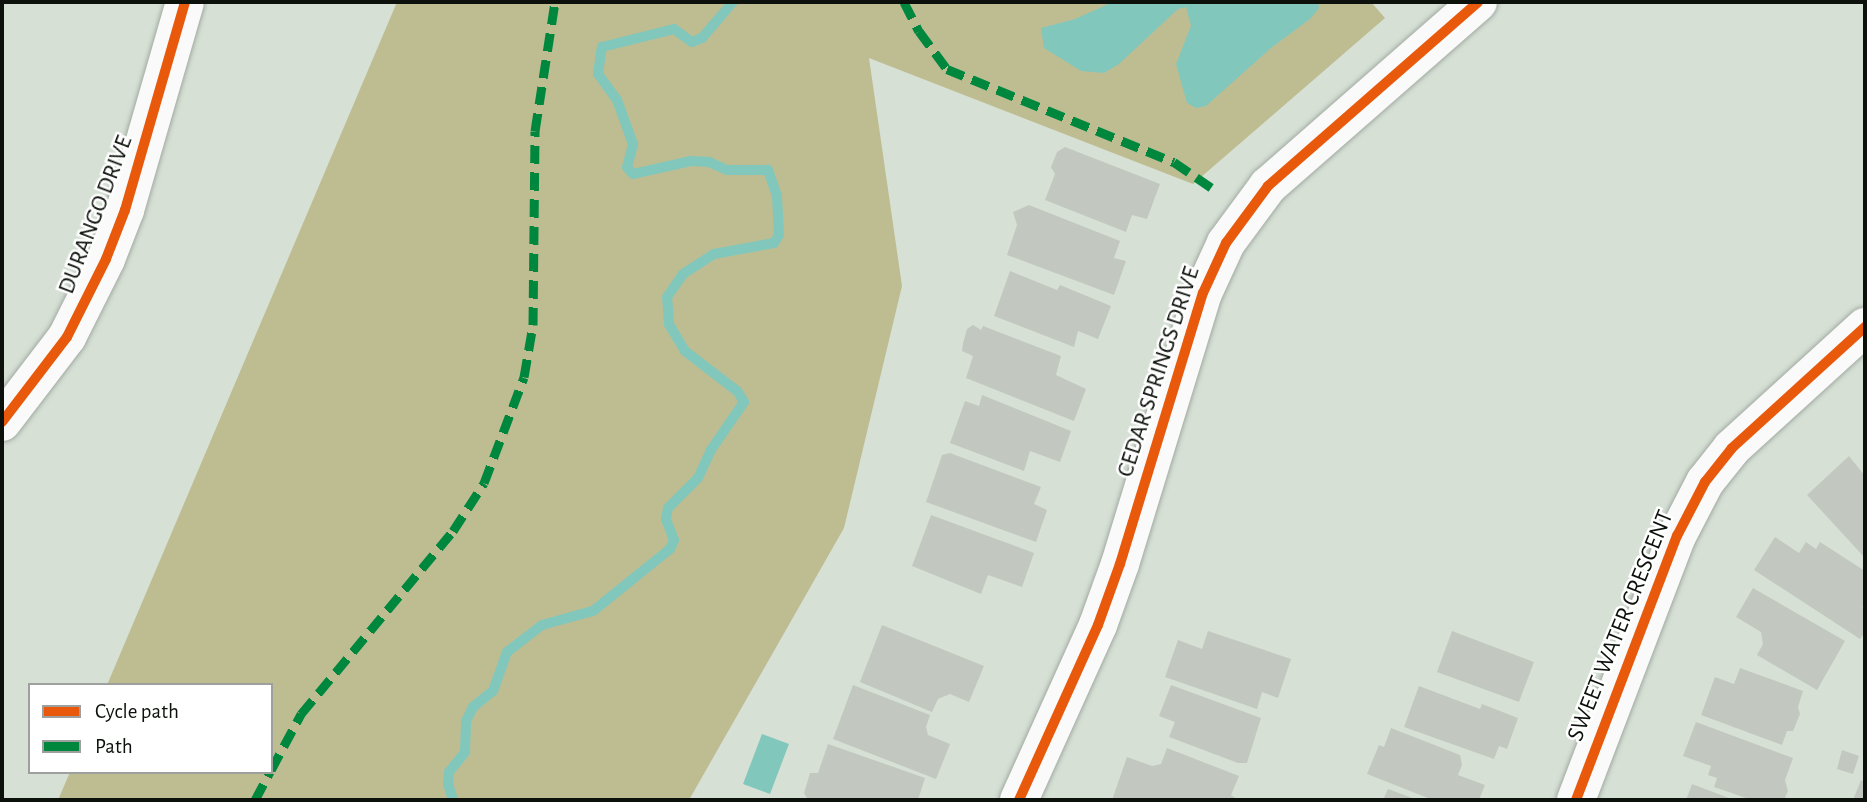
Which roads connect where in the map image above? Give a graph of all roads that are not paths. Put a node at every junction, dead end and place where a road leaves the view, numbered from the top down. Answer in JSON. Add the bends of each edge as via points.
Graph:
{"nodes":[{"id":1,"x":186,"y":2,"type":"edge"},
{"id":2,"x":1478,"y":2,"type":"edge"},
{"id":3,"x":1865,"y":327,"type":"edge"},
{"id":4,"x":2,"y":422,"type":"edge"},
{"id":5,"x":1019,"y":800,"type":"edge"},
{"id":6,"x":1576,"y":800,"type":"edge"}],
"edges":[{"from":1,"to":4,"type":"street","name":"DURANGO DRIVE","via":[[125,210],[106,259],[67,337]]},
{"from":2,"to":5,"type":"street","name":"CEDAR SPRINGS DRIVE","via":[[1268,186],[1226,243],[1203,293],[1121,564]]},
{"from":3,"to":6,"type":"street","name":"SWEET WATER CRESCENT","via":[[1731,448],[1705,482],[1676,536]]}]}
